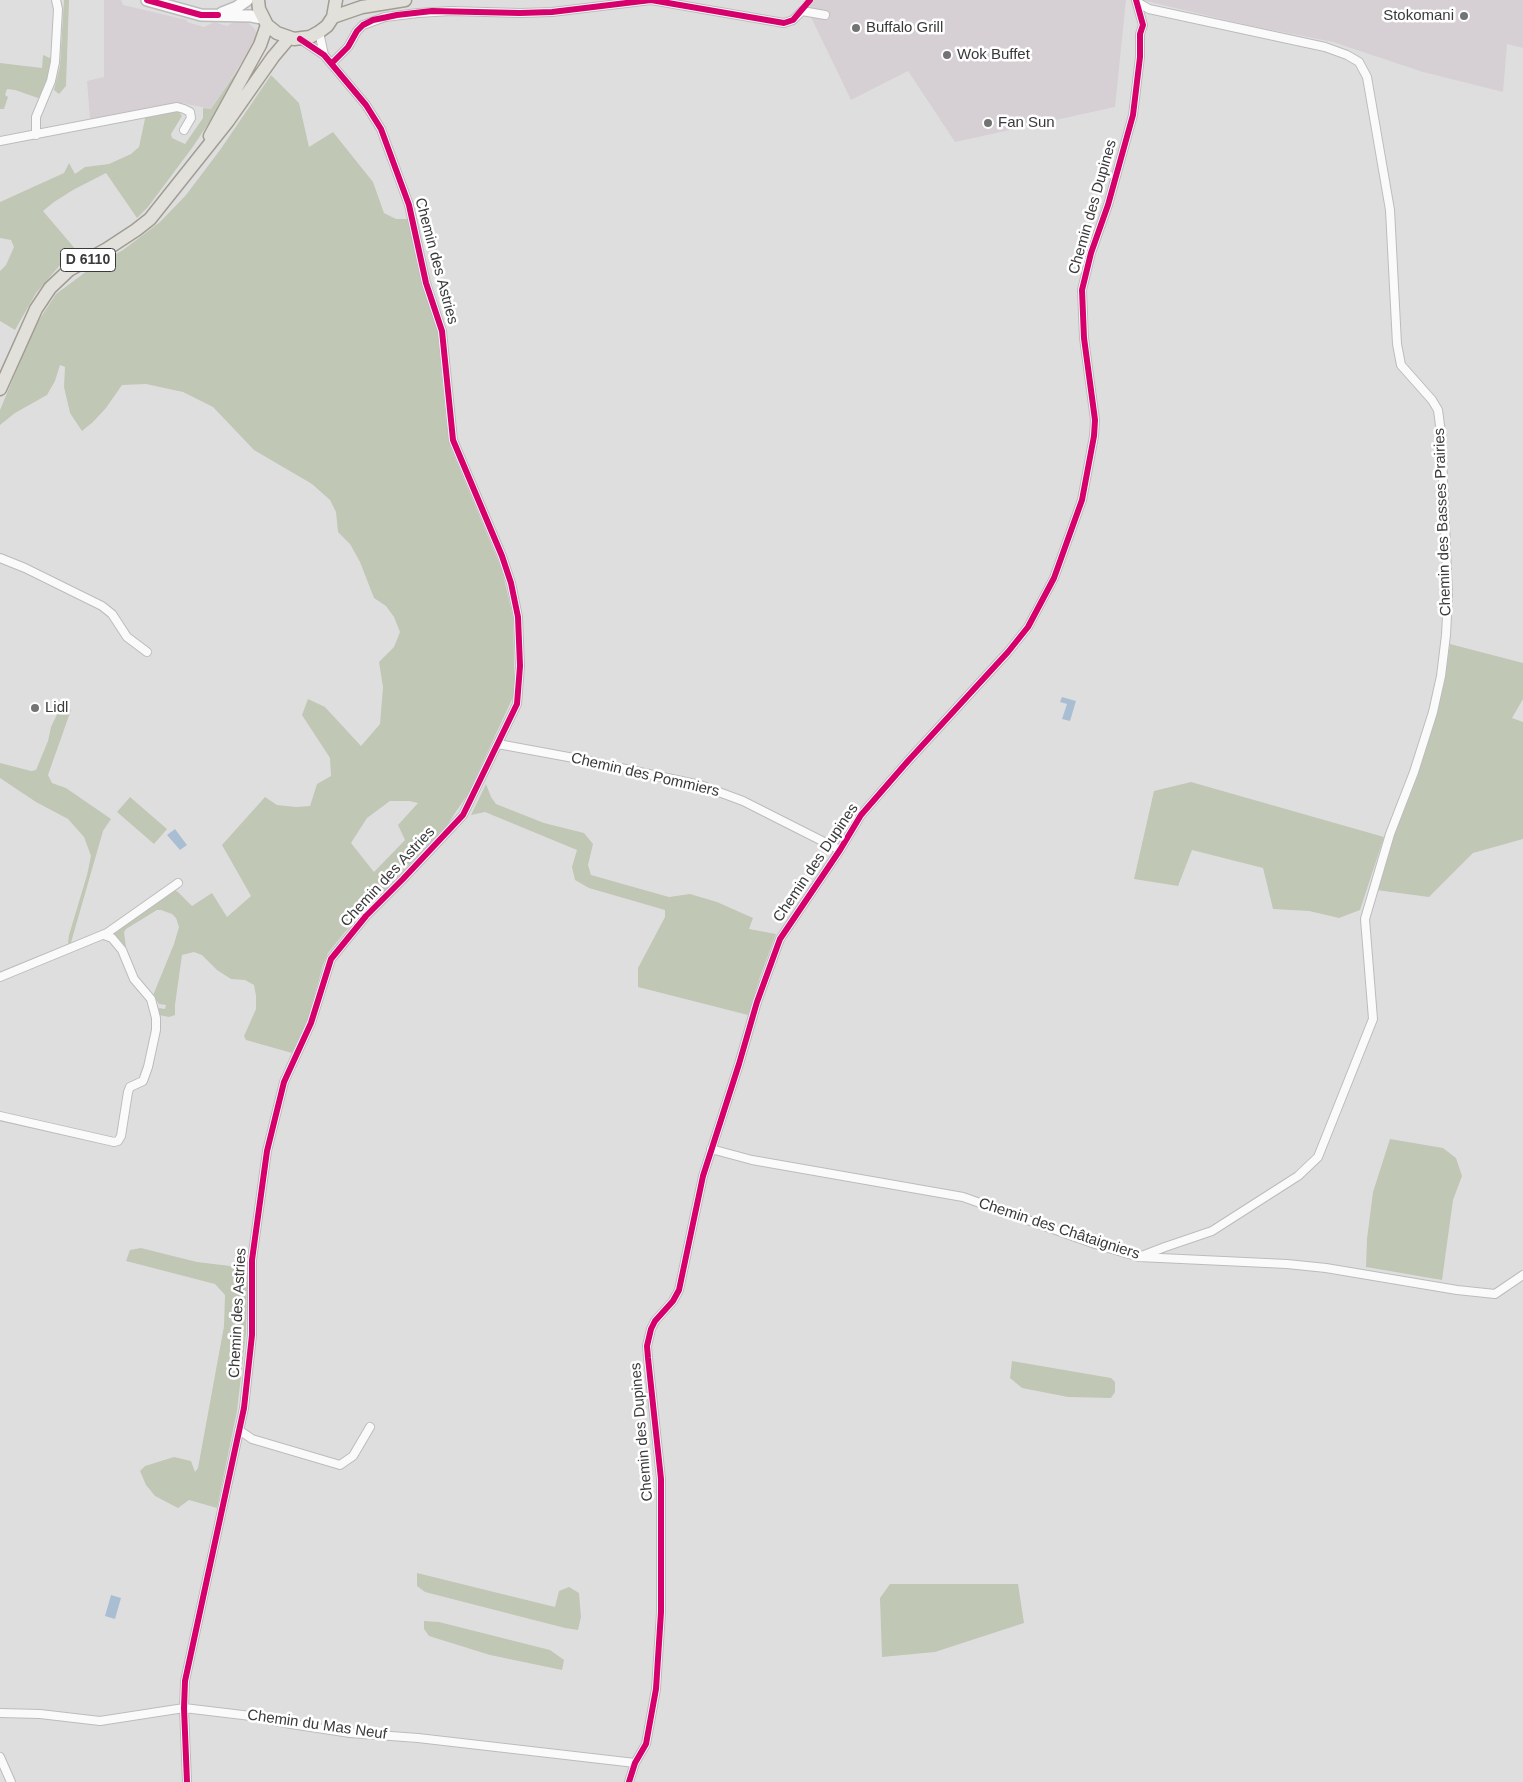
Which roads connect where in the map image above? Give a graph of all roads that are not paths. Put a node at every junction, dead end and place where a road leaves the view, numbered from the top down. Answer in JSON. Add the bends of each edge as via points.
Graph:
{"nodes":[{"id":1,"x":56,"y":0,"type":"edge"},
{"id":2,"x":147,"y":0,"type":"edge"},
{"id":3,"x":248,"y":0,"type":"edge"},
{"id":4,"x":258,"y":0,"type":"edge"},
{"id":5,"x":336,"y":0,"type":"edge"},
{"id":6,"x":405,"y":0,"type":"edge"},
{"id":7,"x":1136,"y":1,"type":"edge"},
{"id":8,"x":218,"y":15,"type":"junction"},
{"id":9,"x":825,"y":15,"type":"dead end"},
{"id":10,"x":333,"y":17,"type":"junction"},
{"id":11,"x":265,"y":22,"type":"junction"},
{"id":12,"x":319,"y":32,"type":"junction"},
{"id":13,"x":294,"y":38,"type":"junction"},
{"id":14,"x":324,"y":55,"type":"junction"},
{"id":15,"x":332,"y":63,"type":"junction"},
{"id":16,"x":184,"y":130,"type":"dead end"},
{"id":17,"x":36,"y":135,"type":"junction"},
{"id":18,"x":0,"y":142,"type":"edge"},
{"id":19,"x":202,"y":151,"type":"junction"},
{"id":20,"x":0,"y":389,"type":"edge"},
{"id":21,"x":0,"y":558,"type":"edge"},
{"id":22,"x":147,"y":652,"type":"dead end"},
{"id":23,"x":498,"y":744,"type":"junction"},
{"id":24,"x":840,"y":850,"type":"junction"},
{"id":25,"x":178,"y":883,"type":"dead end"},
{"id":26,"x":104,"y":935,"type":"junction"},
{"id":27,"x":0,"y":977,"type":"edge"},
{"id":28,"x":0,"y":1116,"type":"edge"},
{"id":29,"x":712,"y":1149,"type":"junction"},
{"id":30,"x":1139,"y":1257,"type":"junction"},
{"id":31,"x":1523,"y":1275,"type":"edge"},
{"id":32,"x":370,"y":1427,"type":"dead end"},
{"id":33,"x":239,"y":1430,"type":"junction"},
{"id":34,"x":184,"y":1708,"type":"junction"},
{"id":35,"x":0,"y":1713,"type":"edge"},
{"id":36,"x":0,"y":1758,"type":"edge"},
{"id":37,"x":635,"y":1763,"type":"junction"},
{"id":38,"x":11,"y":1782,"type":"edge"},
{"id":39,"x":187,"y":1782,"type":"edge"},
{"id":40,"x":629,"y":1782,"type":"edge"}],
"edges":[{"from":1,"to":17,"type":"street","via":[[54,62],[51,81],[36,117]]},
{"from":2,"to":8,"type":"street","via":[[201,15]]},
{"from":3,"to":8,"type":"street"},
{"from":4,"to":11,"type":"main road"},
{"from":5,"to":10,"type":"main road"},
{"from":6,"to":10,"type":"main road","via":[[362,6]]},
{"from":7,"to":24,"type":"street","name":"Chemin des Dupines","via":[[1143,25],[1133,115],[1082,290],[1084,338],[1095,420],[1079,509],[1054,578],[1028,627],[861,815]]},
{"from":7,"to":30,"type":"street","name":"Chemin des Basses Prairies","via":[[1149,9],[1325,47],[1359,62],[1366,77],[1390,210],[1397,344],[1401,365],[1438,410],[1448,595],[1441,676],[1433,712],[1390,834],[1365,918],[1373,1019],[1318,1157],[1298,1176],[1212,1231]]},
{"from":8,"to":11,"type":"street","via":[[250,16]]},
{"from":9,"to":15,"type":"street","via":[[802,11],[784,23],[651,0],[552,12],[418,13],[386,17],[363,25]]},
{"from":10,"to":12,"type":"main road"},
{"from":11,"to":13,"type":"main road","via":[[277,33]]},
{"from":11,"to":19,"type":"main road","number":"D 6110","via":[[260,44]]},
{"from":12,"to":13,"type":"main road","via":[[310,37]]},
{"from":12,"to":14,"type":"street"},
{"from":13,"to":14,"type":"street","name":"Chemin des Astries"},
{"from":13,"to":19,"type":"main road","number":"D 6110","via":[[273,57],[228,121]]},
{"from":14,"to":15,"type":"street","name":"Chemin des Astries"},
{"from":15,"to":23,"type":"street","name":"Chemin des Astries","via":[[381,129],[409,205],[426,283],[442,331],[453,440],[511,583],[518,617],[520,666],[517,704]]},
{"from":16,"to":17,"type":"street","via":[[191,118],[190,112],[177,107]]},
{"from":17,"to":18,"type":"street"},
{"from":19,"to":20,"type":"main road","number":"D 6110","via":[[150,219],[69,270],[50,288],[36,309]]},
{"from":21,"to":22,"type":"street","via":[[102,606],[112,614],[127,637]]},
{"from":23,"to":24,"type":"street","name":"Chemin des Pommiers","via":[[700,785],[743,801]]},
{"from":23,"to":33,"type":"street","name":"Chemin des Astries","via":[[463,815],[366,916],[331,959],[311,1023],[284,1082],[267,1151],[252,1260],[252,1335]]},
{"from":24,"to":29,"type":"street","name":"Chemin des Dupines","via":[[780,939]]},
{"from":25,"to":26,"type":"street"},
{"from":26,"to":27,"type":"street"},
{"from":26,"to":28,"type":"street","via":[[112,938],[122,950],[134,979],[151,999],[156,1018],[148,1068],[143,1081],[130,1087],[128,1092],[121,1136],[114,1142]]},
{"from":29,"to":30,"type":"street","name":"Chemin des Châtaigniers","via":[[752,1160],[963,1198]]},
{"from":29,"to":37,"type":"street","name":"Chemin des Dupines","via":[[703,1176],[679,1290],[655,1321],[647,1346],[661,1471],[661,1612],[656,1689],[646,1744]]},
{"from":30,"to":31,"type":"street","name":"Chemin des Châtaigniers","via":[[1326,1268],[1495,1294]]},
{"from":32,"to":33,"type":"street","via":[[353,1456],[340,1465],[252,1439]]},
{"from":33,"to":34,"type":"street","name":"Chemin des Astries","via":[[186,1681]]},
{"from":34,"to":35,"type":"street","name":"Chemin du Mas Neuf","via":[[100,1722],[40,1714]]},
{"from":34,"to":37,"type":"street","name":"Chemin du Mas Neuf","via":[[350,1733]]},
{"from":34,"to":39,"type":"street","name":"Chemin des Astries"},
{"from":36,"to":38,"type":"street"},
{"from":37,"to":40,"type":"street","name":"Chemin des Dupines"}]}
